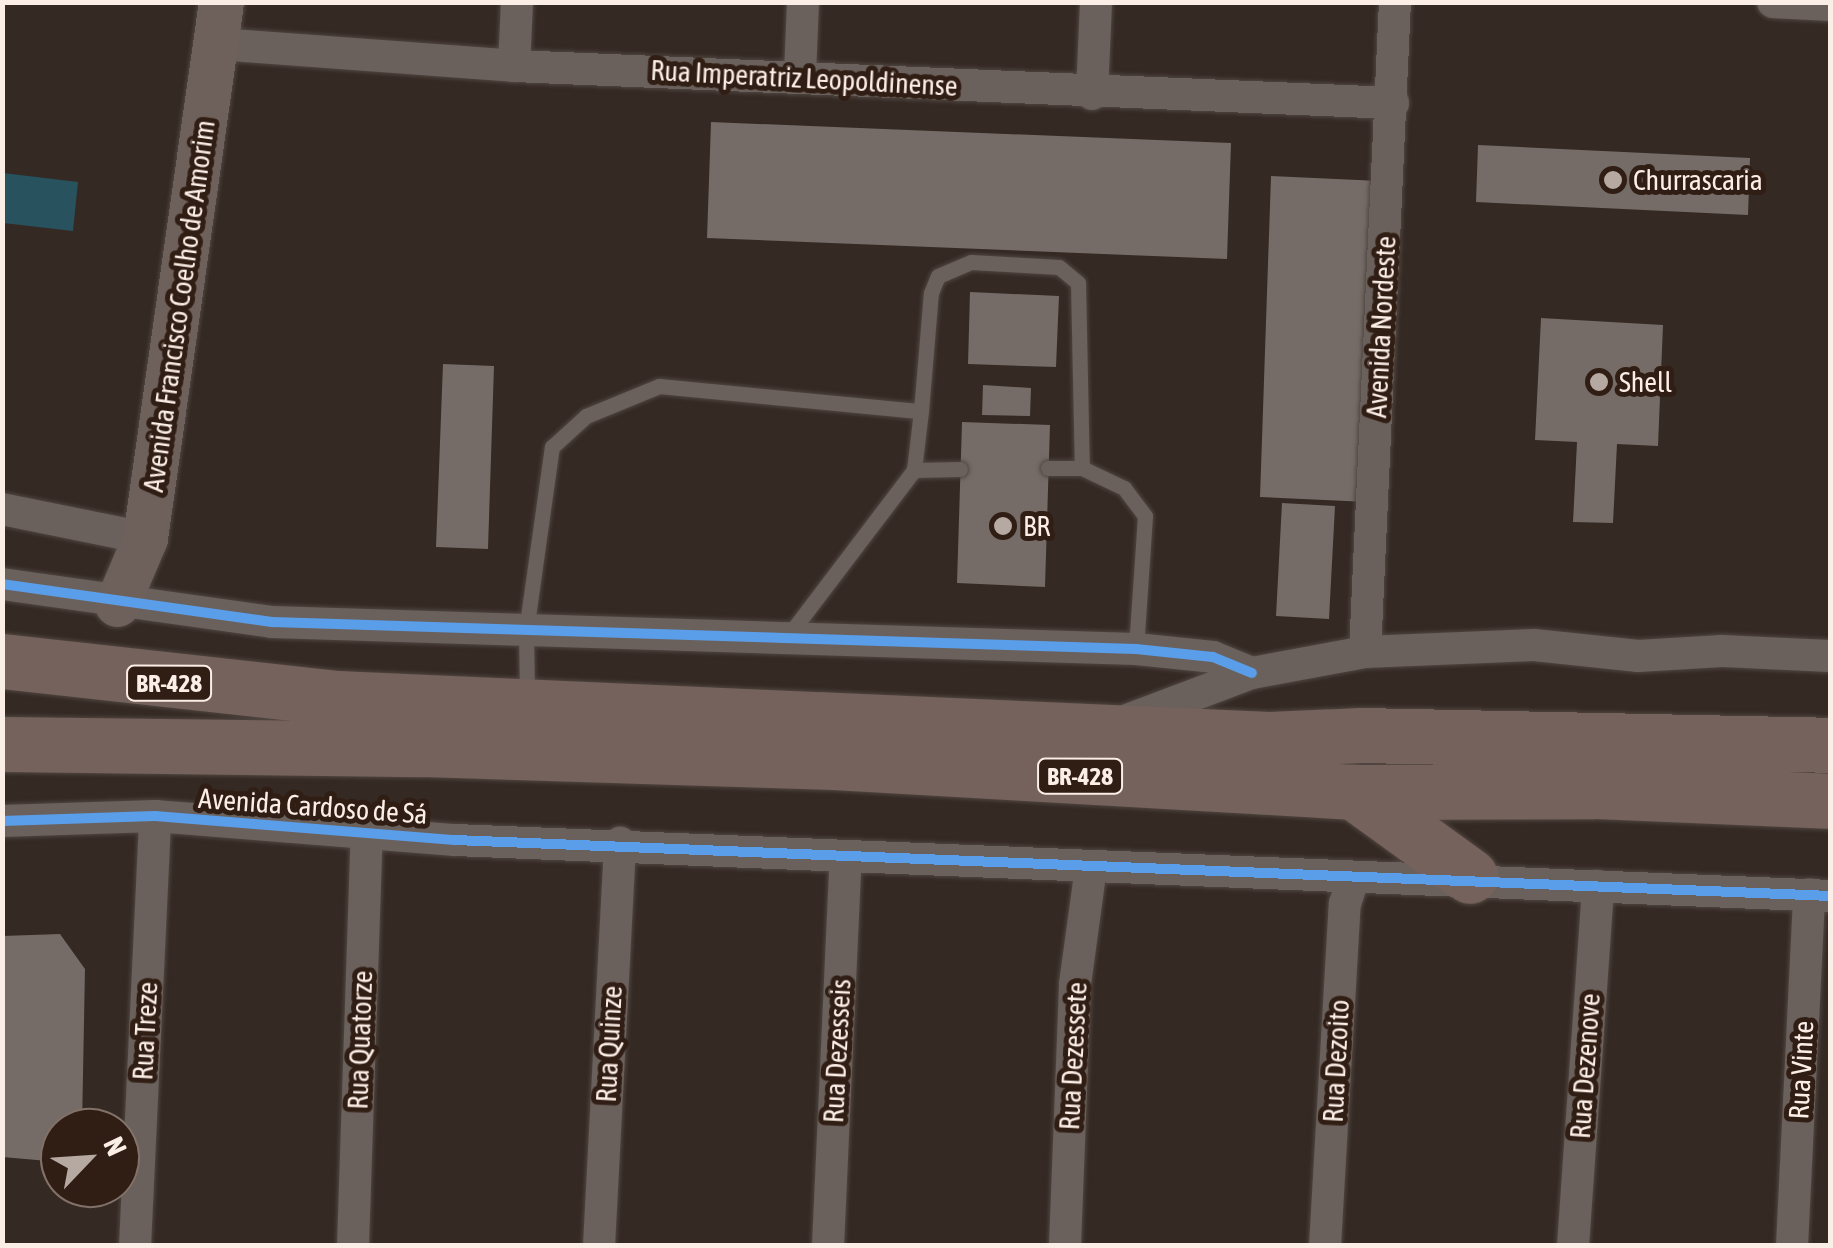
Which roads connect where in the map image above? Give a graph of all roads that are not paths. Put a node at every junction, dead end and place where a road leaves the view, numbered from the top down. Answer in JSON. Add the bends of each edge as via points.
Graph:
{"nodes":[{"id":1,"x":518,"y":2,"type":"edge"},
{"id":2,"x":803,"y":2,"type":"edge"},
{"id":3,"x":1096,"y":2,"type":"edge"},
{"id":4,"x":1395,"y":2,"type":"edge"},
{"id":5,"x":1772,"y":2,"type":"edge"},
{"id":6,"x":1830,"y":5,"type":"edge"},
{"id":7,"x":219,"y":23,"type":"edge"},
{"id":8,"x":514,"y":66,"type":"junction"},
{"id":9,"x":800,"y":74,"type":"junction"},
{"id":10,"x":1092,"y":94,"type":"junction"},
{"id":11,"x":1393,"y":103,"type":"junction"},
{"id":12,"x":921,"y":411,"type":"junction"},
{"id":13,"x":1048,"y":468,"type":"dead end"},
{"id":14,"x":1082,"y":468,"type":"junction"},
{"id":15,"x":960,"y":469,"type":"dead end"},
{"id":16,"x":914,"y":470,"type":"junction"},
{"id":17,"x":2,"y":509,"type":"edge"},
{"id":18,"x":145,"y":538,"type":"junction"},
{"id":19,"x":2,"y":584,"type":"edge"},
{"id":20,"x":117,"y":604,"type":"junction"},
{"id":21,"x":526,"y":631,"type":"junction"},
{"id":22,"x":788,"y":636,"type":"junction"},
{"id":23,"x":1830,"y":640,"type":"edge"},
{"id":24,"x":1136,"y":649,"type":"junction"},
{"id":25,"x":1365,"y":652,"type":"junction"},
{"id":26,"x":1830,"y":656,"type":"edge"},
{"id":27,"x":2,"y":661,"type":"edge"},
{"id":28,"x":1252,"y":673,"type":"junction"},
{"id":29,"x":527,"y":705,"type":"junction"},
{"id":30,"x":1106,"y":728,"type":"junction"},
{"id":31,"x":2,"y":744,"type":"edge"},
{"id":32,"x":1830,"y":745,"type":"edge"},
{"id":33,"x":1354,"y":792,"type":"junction"},
{"id":34,"x":1830,"y":802,"type":"edge"},
{"id":35,"x":155,"y":816,"type":"junction"},
{"id":36,"x":2,"y":821,"type":"edge"},
{"id":37,"x":367,"y":834,"type":"junction"},
{"id":38,"x":620,"y":843,"type":"junction"},
{"id":39,"x":846,"y":856,"type":"junction"},
{"id":40,"x":1092,"y":867,"type":"junction"},
{"id":41,"x":1470,"y":876,"type":"junction"},
{"id":42,"x":1354,"y":878,"type":"junction"},
{"id":43,"x":1598,"y":886,"type":"junction"},
{"id":44,"x":1820,"y":895,"type":"edge"},
{"id":45,"x":135,"y":1246,"type":"edge"},
{"id":46,"x":353,"y":1246,"type":"edge"},
{"id":47,"x":599,"y":1246,"type":"edge"},
{"id":48,"x":828,"y":1246,"type":"edge"},
{"id":49,"x":1066,"y":1246,"type":"edge"},
{"id":50,"x":1325,"y":1246,"type":"edge"},
{"id":51,"x":1573,"y":1246,"type":"edge"},
{"id":52,"x":1792,"y":1246,"type":"edge"}],
"edges":[{"from":1,"to":8,"type":"street"},
{"from":2,"to":9,"type":"street"},
{"from":3,"to":10,"type":"street"},
{"from":4,"to":11,"type":"street","name":"Avenida Nordeste"},
{"from":5,"to":6,"type":"street"},
{"from":7,"to":8,"type":"street","name":"Rua Imperatriz Leopoldinense"},
{"from":7,"to":18,"type":"street","name":"Avenida Francisco Coelho de Amorim"},
{"from":8,"to":9,"type":"street","name":"Rua Imperatriz Leopoldinense"},
{"from":9,"to":10,"type":"street","name":"Rua Imperatriz Leopoldinense"},
{"from":10,"to":11,"type":"street","name":"Rua Imperatriz Leopoldinense"},
{"from":11,"to":25,"type":"street","name":"Avenida Nordeste"},
{"from":12,"to":14,"type":"lane","via":[[938,276],[971,262],[1059,267],[1079,289]]},
{"from":12,"to":16,"type":"lane"},
{"from":12,"to":21,"type":"lane","via":[[659,386],[586,416],[552,447]]},
{"from":13,"to":14,"type":"lane"},
{"from":14,"to":24,"type":"lane","via":[[1124,488],[1144,516]]},
{"from":15,"to":16,"type":"lane"},
{"from":16,"to":22,"type":"lane"},
{"from":17,"to":18,"type":"street"},
{"from":18,"to":20,"type":"street","name":"Avenida Francisco Coelho de Amorim"},
{"from":19,"to":20,"type":"street"},
{"from":20,"to":21,"type":"street","via":[[272,622]]},
{"from":21,"to":22,"type":"street"},
{"from":21,"to":29,"type":"lane"},
{"from":22,"to":24,"type":"street"},
{"from":23,"to":26,"type":"street"},
{"from":24,"to":28,"type":"street","via":[[1213,656]]},
{"from":25,"to":26,"type":"street","via":[[1534,644],[1638,656],[1722,650]]},
{"from":25,"to":28,"type":"street"},
{"from":27,"to":29,"type":"highway","name":"BR-428","number":"BR-428","via":[[248,691]]},
{"from":28,"to":30,"type":"street"},
{"from":29,"to":30,"type":"highway","name":"BR-428","number":"BR-428"},
{"from":30,"to":32,"type":"highway","name":"BR-428","number":"BR-428","via":[[1269,739]]},
{"from":31,"to":33,"type":"highway","name":"BR-428","number":"BR-428","via":[[262,744],[834,762]]},
{"from":33,"to":34,"type":"highway","name":"BR-428","number":"BR-428","via":[[1594,791]]},
{"from":33,"to":41,"type":"highway"},
{"from":35,"to":36,"type":"street","name":"Avenida Cardoso de Sá"},
{"from":35,"to":37,"type":"street","name":"Avenida Cardoso de Sá"},
{"from":35,"to":45,"type":"street","name":"Rua Treze"},
{"from":37,"to":38,"type":"street","name":"Avenida Cardoso de Sá"},
{"from":37,"to":46,"type":"street","name":"Rua Quatorze"},
{"from":38,"to":39,"type":"street","name":"Avenida Cardoso de Sá"},
{"from":38,"to":47,"type":"street","name":"Rua Quinze"},
{"from":39,"to":40,"type":"street","name":"Avenida Cardoso de Sá"},
{"from":39,"to":48,"type":"street","name":"Rua Dezesseis"},
{"from":40,"to":42,"type":"street","name":"Avenida Cardoso de Sá"},
{"from":40,"to":49,"type":"street","name":"Rua Dezessete","via":[[1075,984]]},
{"from":41,"to":42,"type":"street","name":"Avenida Cardoso de Sá"},
{"from":41,"to":43,"type":"street","name":"Avenida Cardoso de Sá"},
{"from":42,"to":50,"type":"street","name":"Rua Dezoito","via":[[1345,904]]},
{"from":43,"to":44,"type":"street","name":"Avenida Cardoso de Sá"},
{"from":43,"to":51,"type":"street","name":"Rua Dezenove"},
{"from":44,"to":52,"type":"street","name":"Rua Vinte"}]}
